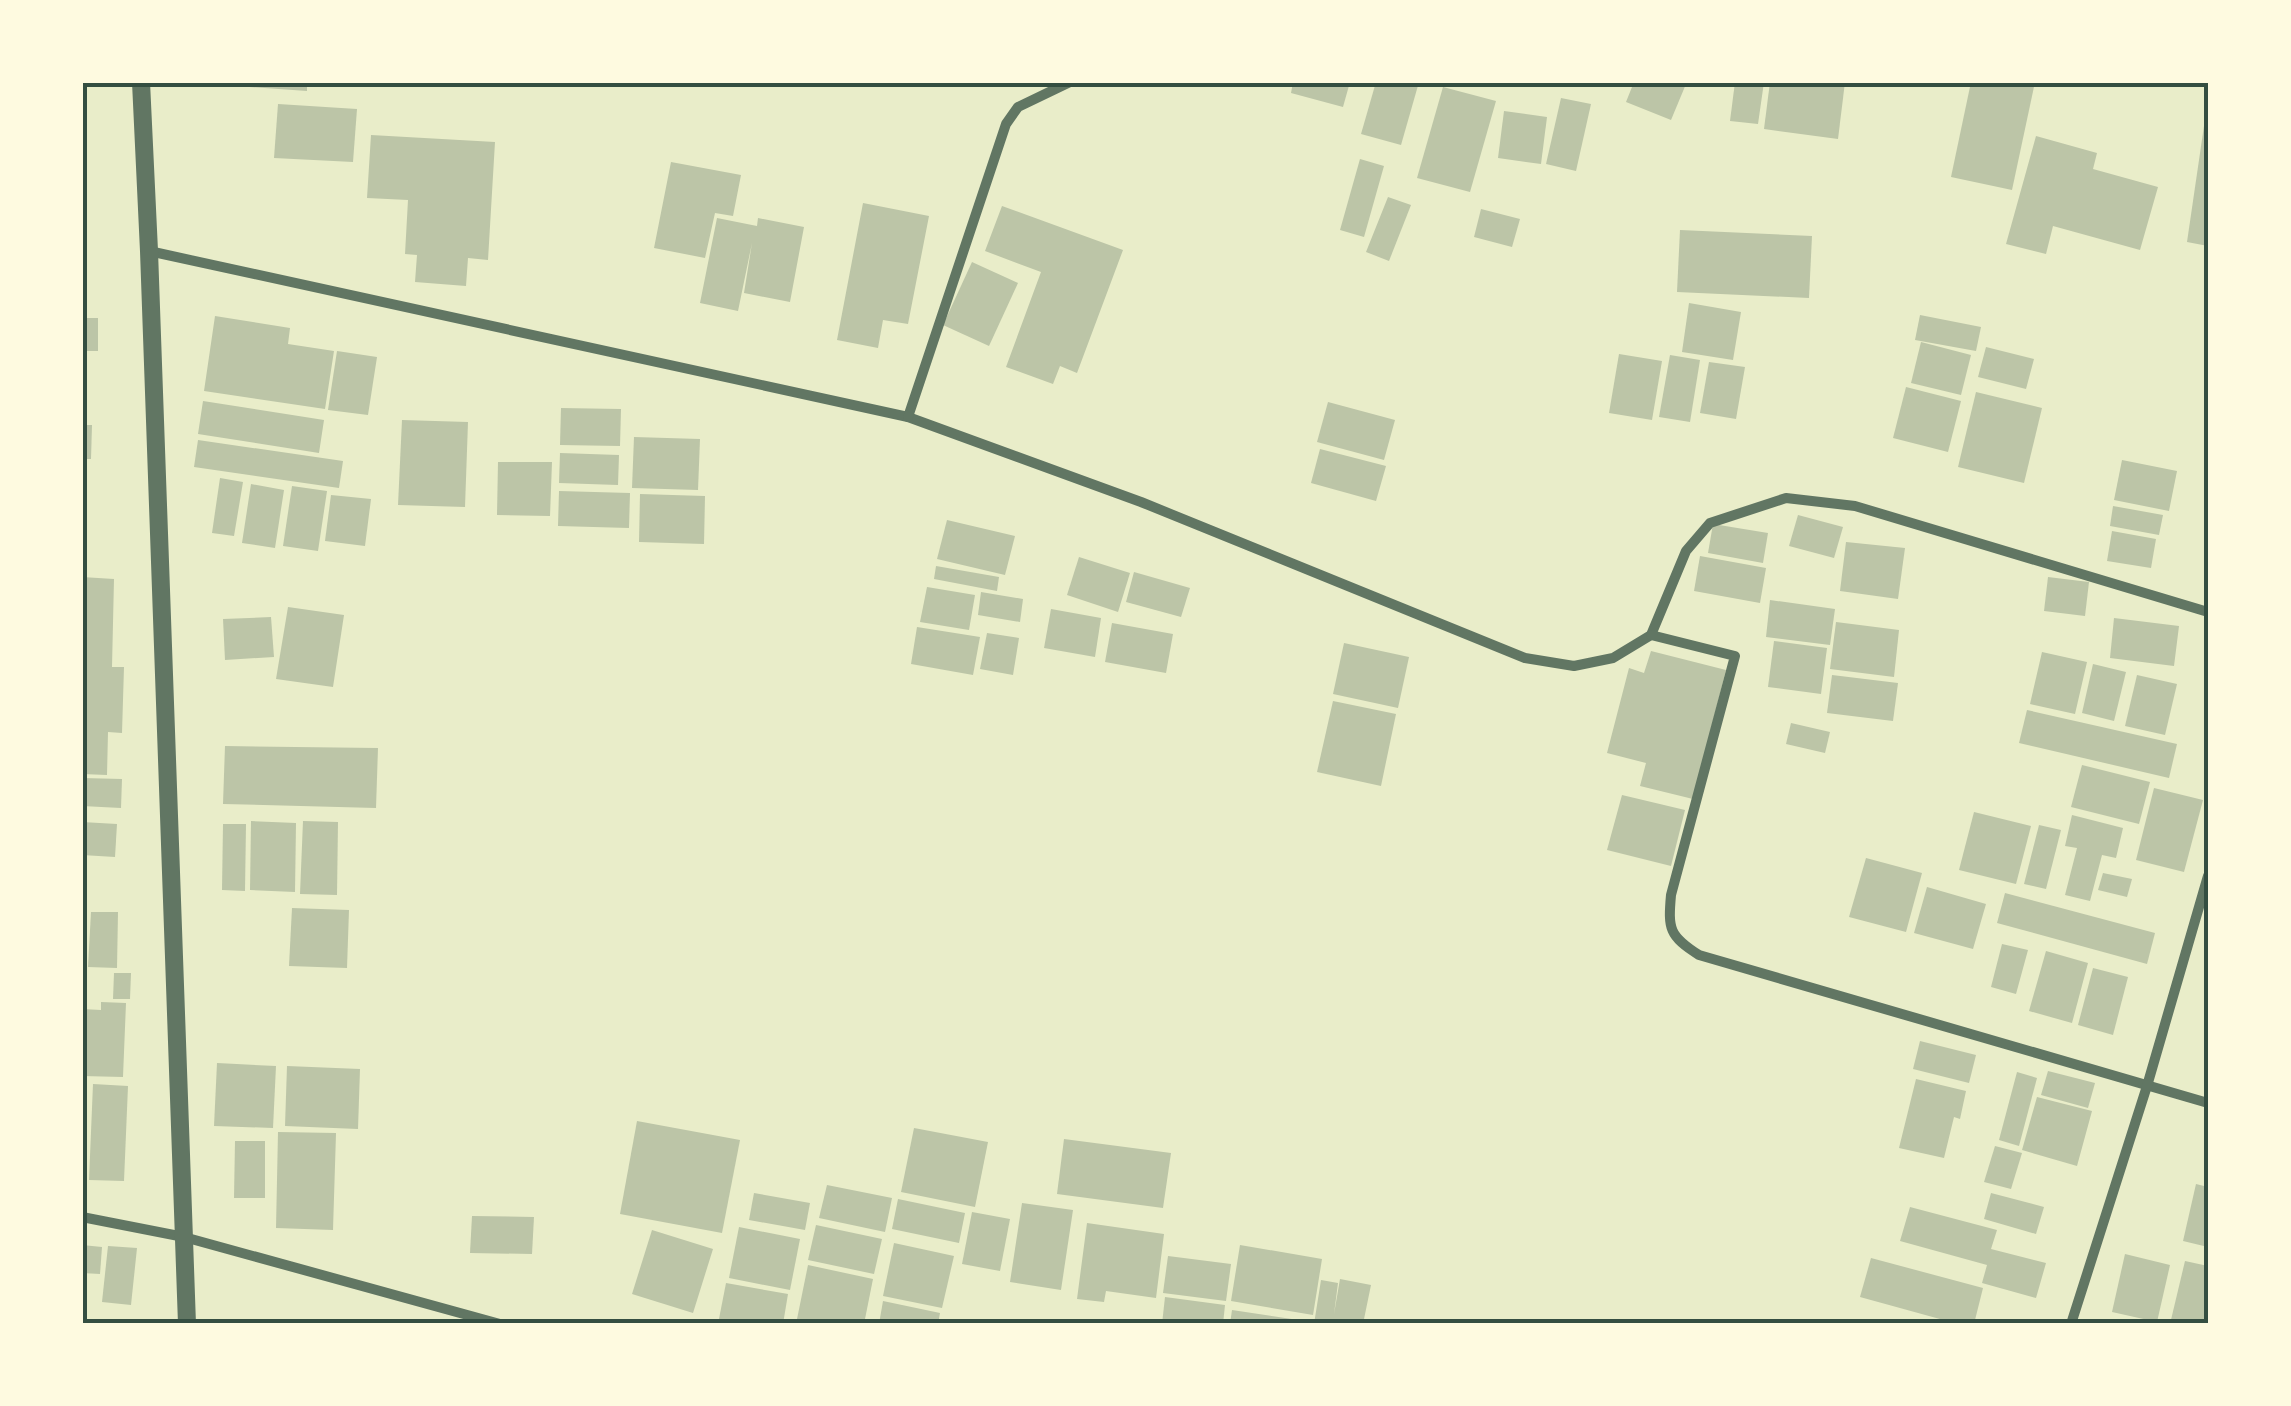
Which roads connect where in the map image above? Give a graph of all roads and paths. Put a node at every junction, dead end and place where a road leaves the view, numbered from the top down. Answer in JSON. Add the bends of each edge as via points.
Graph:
{"nodes":[{"id":1,"x":141,"y":82,"type":"edge"},
{"id":2,"x":1070,"y":82,"type":"edge"},
{"id":3,"x":149,"y":251,"type":"junction"},
{"id":4,"x":908,"y":418,"type":"junction"},
{"id":5,"x":2208,"y":612,"type":"edge"},
{"id":6,"x":1650,"y":635,"type":"junction"},
{"id":7,"x":2208,"y":876,"type":"edge"},
{"id":8,"x":2147,"y":1086,"type":"junction"},
{"id":9,"x":2208,"y":1103,"type":"edge"},
{"id":10,"x":82,"y":1217,"type":"edge"},
{"id":11,"x":184,"y":1236,"type":"junction"},
{"id":12,"x":186,"y":1324,"type":"edge"},
{"id":13,"x":500,"y":1324,"type":"edge"},
{"id":14,"x":2070,"y":1324,"type":"edge"}],
"edges":[{"from":1,"to":3,"type":"street"},
{"from":2,"to":4,"type":"street","via":[[1018,107],[1006,124]]},
{"from":3,"to":4,"type":"street"},
{"from":3,"to":11,"type":"street"},
{"from":4,"to":6,"type":"street","via":[[1141,502],[1525,658],[1574,666],[1613,658]]},
{"from":5,"to":6,"type":"street","via":[[1855,506],[1786,498],[1710,523],[1686,551]]},
{"from":6,"to":8,"type":"street","via":[[1734,656],[1670,894],[1668,922],[1679,942],[1700,955]]},
{"from":7,"to":8,"type":"street"},
{"from":8,"to":9,"type":"street"},
{"from":8,"to":14,"type":"street"},
{"from":10,"to":11,"type":"street"},
{"from":11,"to":12,"type":"street"},
{"from":11,"to":13,"type":"street"}]}
